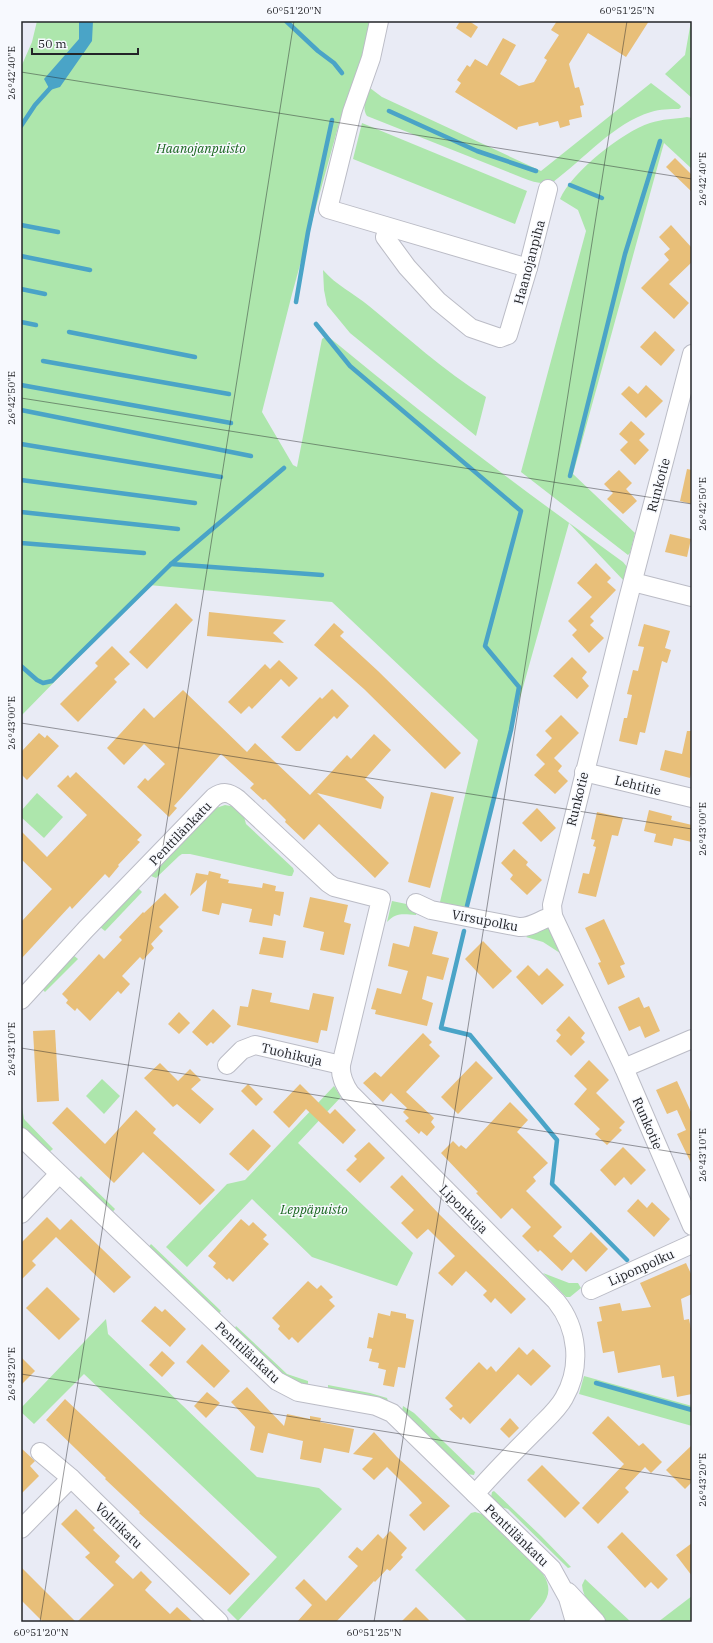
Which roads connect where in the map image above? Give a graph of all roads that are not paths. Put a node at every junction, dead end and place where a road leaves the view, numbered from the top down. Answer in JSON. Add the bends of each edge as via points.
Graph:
{"nodes":[{"id":1,"x":379,"y":21,"type":"edge"},
{"id":2,"x":548,"y":189,"type":"dead end"},
{"id":3,"x":388,"y":228,"type":"junction"},
{"id":4,"x":528,"y":268,"type":"junction"},
{"id":5,"x":692,"y":354,"type":"edge"},
{"id":6,"x":687,"y":395,"type":"edge"},
{"id":7,"x":633,"y":582,"type":"junction"},
{"id":8,"x":692,"y":597,"type":"edge"},
{"id":9,"x":584,"y":772,"type":"junction"},
{"id":10,"x":692,"y":798,"type":"edge"},
{"id":11,"x":381,"y":898,"type":"joint"},
{"id":12,"x":416,"y":903,"type":"dead end"},
{"id":13,"x":553,"y":916,"type":"junction"},
{"id":14,"x":21,"y":1000,"type":"edge"},
{"id":15,"x":692,"y":1039,"type":"edge"},
{"id":16,"x":227,"y":1065,"type":"dead end"},
{"id":17,"x":341,"y":1065,"type":"junction"},
{"id":18,"x":624,"y":1068,"type":"junction"},
{"id":19,"x":21,"y":1137,"type":"edge"},
{"id":20,"x":59,"y":1174,"type":"junction"},
{"id":21,"x":21,"y":1214,"type":"edge"},
{"id":22,"x":692,"y":1226,"type":"edge"},
{"id":23,"x":692,"y":1244,"type":"edge"},
{"id":24,"x":591,"y":1290,"type":"dead end"},
{"id":25,"x":40,"y":1452,"type":"dead end"},
{"id":26,"x":71,"y":1478,"type":"junction"},
{"id":27,"x":475,"y":1494,"type":"junction"},
{"id":28,"x":21,"y":1529,"type":"edge"},
{"id":29,"x":566,"y":1593,"type":"junction"},
{"id":30,"x":218,"y":1622,"type":"edge"},
{"id":31,"x":575,"y":1622,"type":"edge"},
{"id":32,"x":596,"y":1622,"type":"edge"}],
"edges":[{"from":1,"to":3,"type":"street","via":[[371,58],[352,112],[328,210]]},
{"from":2,"to":4,"type":"street","name":"Haanojanpiha"},
{"from":3,"to":4,"type":"street"},
{"from":3,"to":4,"type":"street","name":"Haanojanpiha","via":[[385,237],[407,267],[438,301],[471,328],[500,338],[508,335]]},
{"from":5,"to":6,"type":"street","name":"Runkotie"},
{"from":6,"to":7,"type":"street","name":"Runkotie"},
{"from":7,"to":8,"type":"street"},
{"from":7,"to":9,"type":"street","name":"Runkotie"},
{"from":9,"to":10,"type":"street","name":"Lehtitie"},
{"from":9,"to":13,"type":"street","name":"Runkotie","via":[[553,896]]},
{"from":11,"to":14,"type":"street","name":"Penttilänkatu","via":[[334,887],[238,799],[220,792]]},
{"from":11,"to":17,"type":"street","name":"Liponkuja"},
{"from":12,"to":13,"type":"street","name":"Virsupolku","via":[[431,910],[515,927],[528,927]]},
{"from":13,"to":18,"type":"street","name":"Runkotie"},
{"from":15,"to":18,"type":"street"},
{"from":16,"to":17,"type":"street","name":"Tuohikuja","via":[[242,1050],[255,1045]]},
{"from":17,"to":27,"type":"street","name":"Liponkuja","via":[[343,1081],[350,1093],[556,1301],[571,1328],[574,1377],[563,1400]]},
{"from":18,"to":22,"type":"street","name":"Runkotie"},
{"from":19,"to":20,"type":"street","name":"Penttilänkatu"},
{"from":20,"to":21,"type":"street"},
{"from":20,"to":27,"type":"street","name":"Penttilänkatu","via":[[277,1381],[298,1392],[376,1406],[392,1413]]},
{"from":23,"to":24,"type":"street","name":"Liponpolku"},
{"from":25,"to":26,"type":"street","name":"Volttikatu"},
{"from":26,"to":28,"type":"street"},
{"from":26,"to":30,"type":"street","name":"Volttikatu"},
{"from":27,"to":29,"type":"street","name":"Penttilänkatu","via":[[541,1557],[552,1569]]},
{"from":29,"to":31,"type":"street","name":"Penttilänkatu"},
{"from":29,"to":32,"type":"street","name":"Penttilänkatu","via":[[572,1594]]}]}
